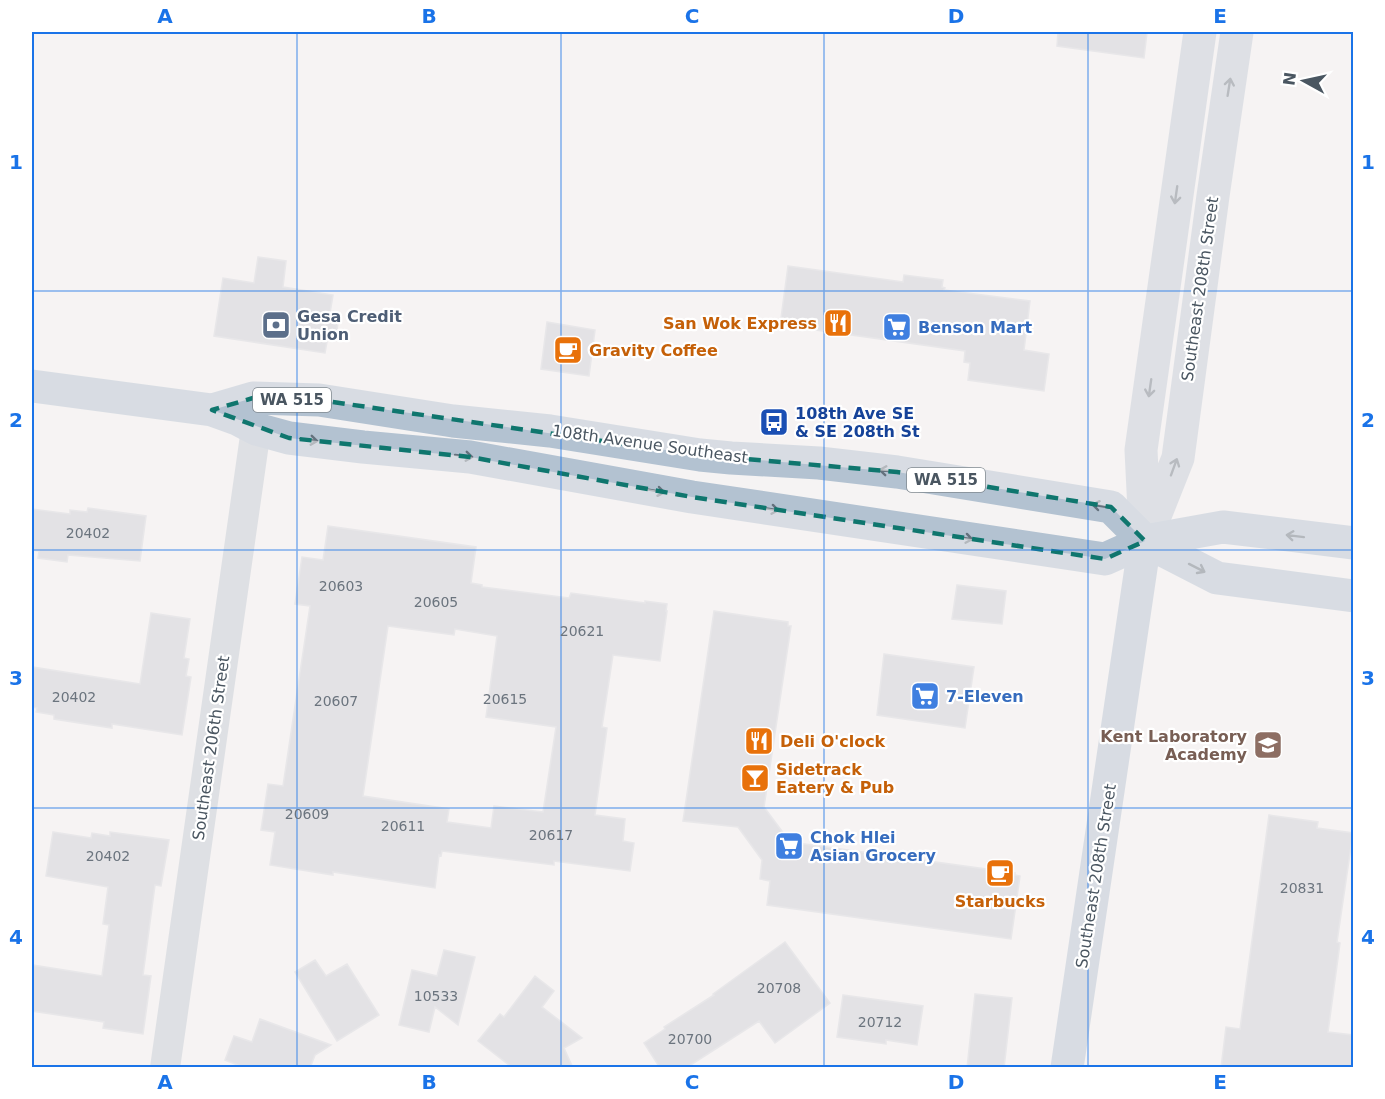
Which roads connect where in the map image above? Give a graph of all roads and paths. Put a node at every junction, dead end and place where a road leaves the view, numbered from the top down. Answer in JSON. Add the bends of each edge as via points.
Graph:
{"nodes":[{"id":1,"x":1200,"y":32,"type":"edge"},
{"id":2,"x":1237,"y":32,"type":"edge"},
{"id":3,"x":32,"y":386,"type":"edge"},
{"id":4,"x":212,"y":410,"type":"junction"},
{"id":5,"x":256,"y":429,"type":"junction"},
{"id":6,"x":1145,"y":541,"type":"junction"},
{"id":7,"x":1353,"y":543,"type":"edge"},
{"id":8,"x":1353,"y":596,"type":"edge"},
{"id":9,"x":165,"y":1068,"type":"edge"},
{"id":10,"x":1067,"y":1068,"type":"edge"}],
"edges":[{"from":1,"to":6,"type":"main road","name":"Southeast 208th Street","one_way":true,"via":[[1141,450]]},
{"from":6,"to":2,"type":"main road","name":"Southeast 208th Street","one_way":true,"via":[[1178,458]]},
{"from":3,"to":4,"type":"main road","name":"108th Avenue Southeast","number":"WA 515"},
{"from":4,"to":5,"type":"main road","name":"108th Avenue Southeast","number":"WA 515"},
{"from":6,"to":4,"type":"main road","name":"108th Avenue Southeast","number":"WA 515","one_way":true,"via":[[1111,507],[897,472],[700,455],[319,400],[253,398]]},
{"from":5,"to":6,"type":"main road","name":"108th Avenue Southeast","number":"WA 515","one_way":true,"via":[[289,438],[470,457],[692,497],[1105,560]]},
{"from":5,"to":9,"type":"street","name":"Southeast 206th Street"},
{"from":7,"to":6,"type":"main road","name":"108th Avenue Southeast","number":"WA 515","one_way":true,"via":[[1223,527]]},
{"from":6,"to":8,"type":"main road","name":"108th Avenue Southeast","number":"WA 515","one_way":true,"via":[[1216,578]]},
{"from":6,"to":10,"type":"main road","name":"Southeast 208th Street"}]}
